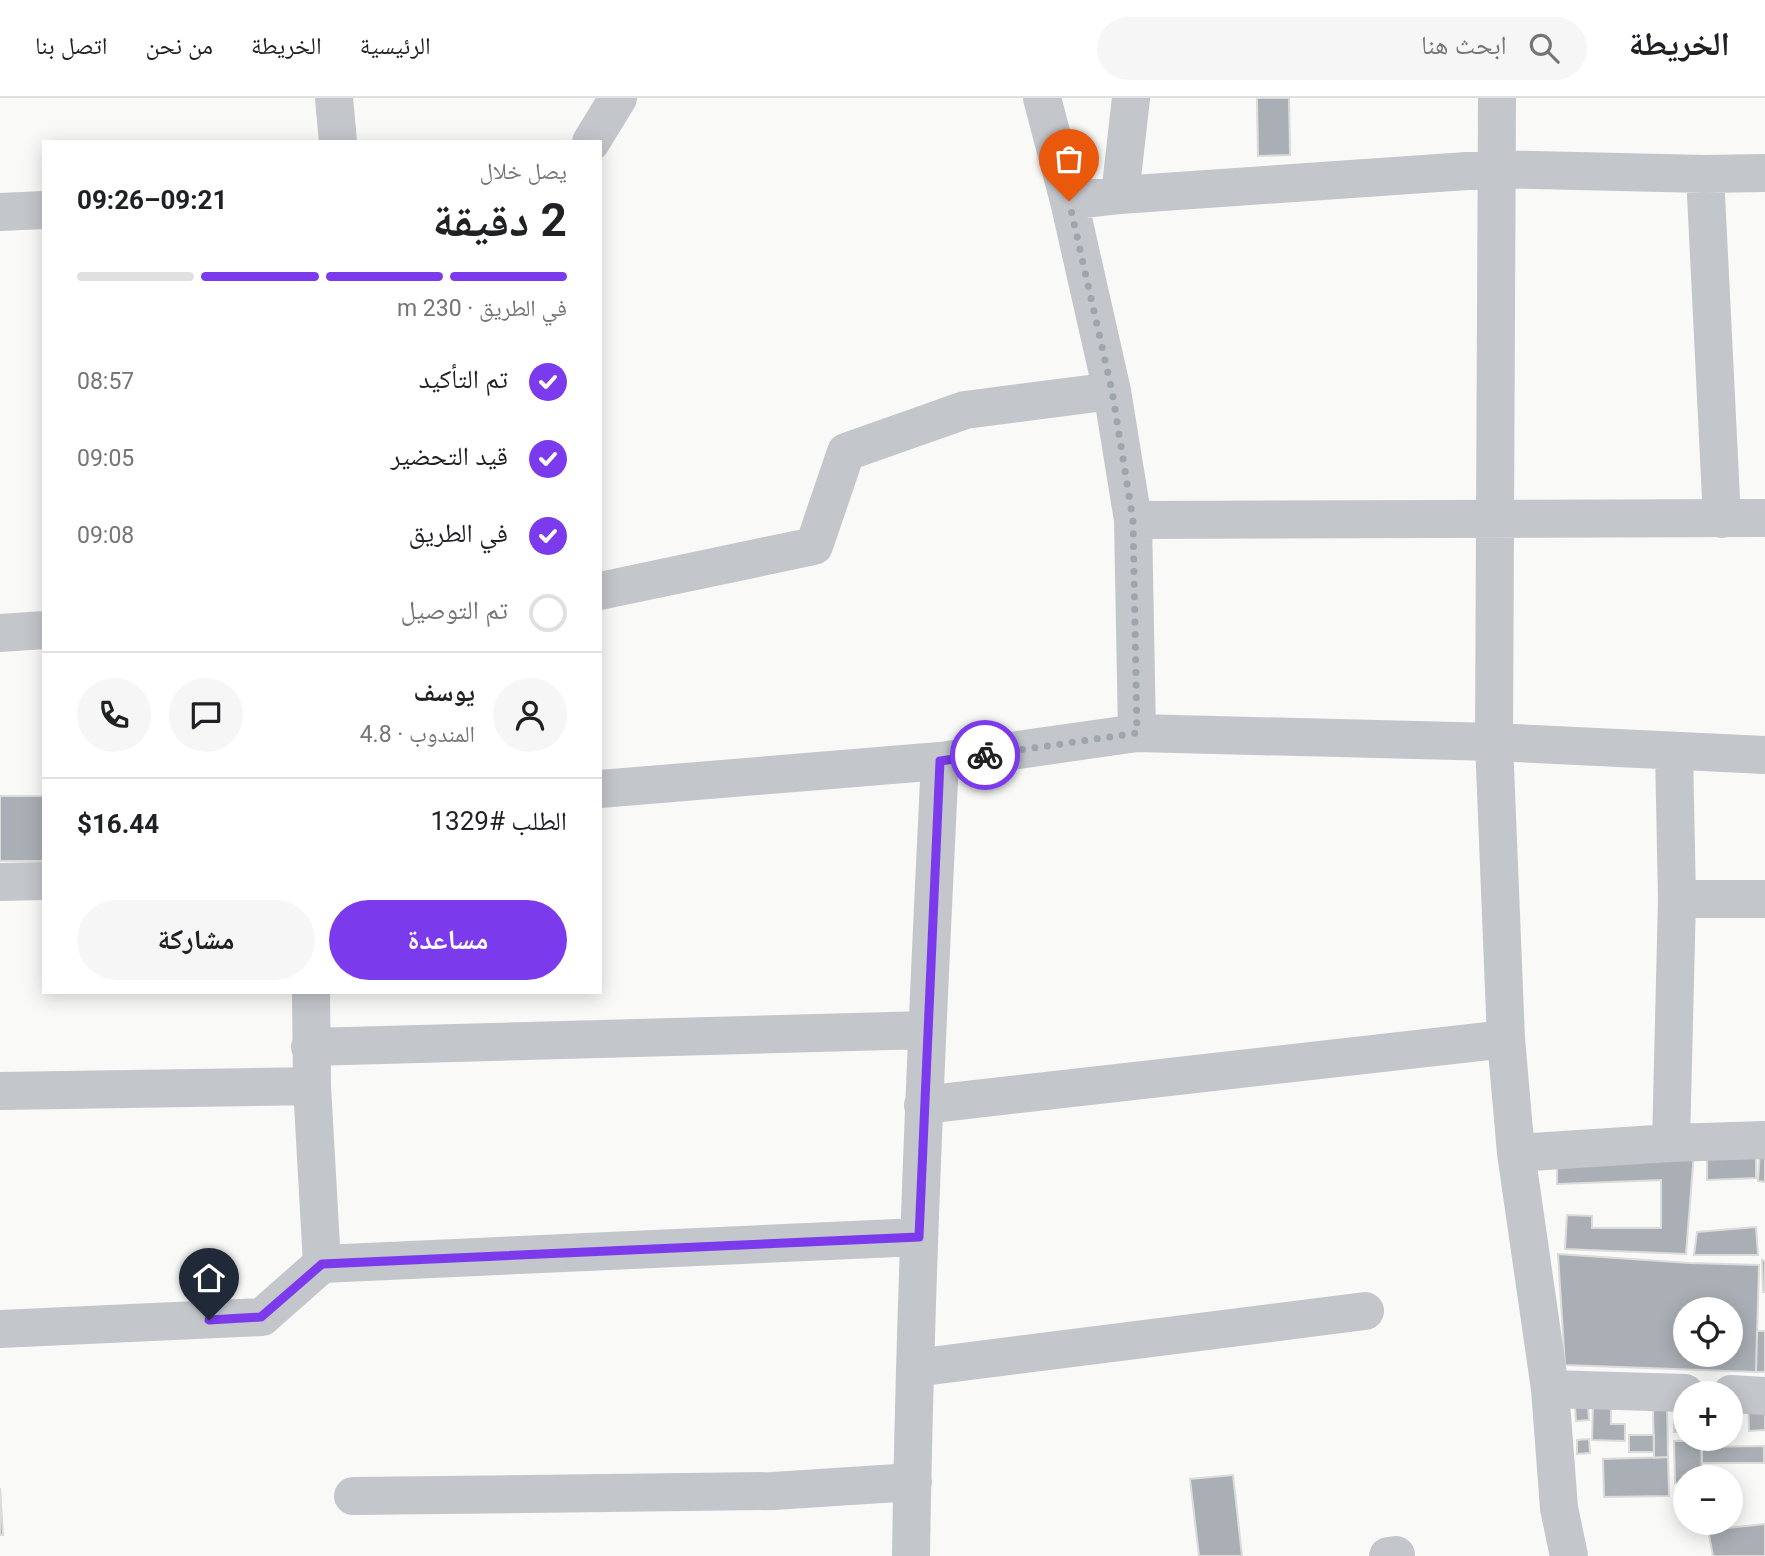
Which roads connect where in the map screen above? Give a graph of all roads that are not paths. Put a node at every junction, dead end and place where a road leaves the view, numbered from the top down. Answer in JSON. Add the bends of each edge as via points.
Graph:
{"nodes":[{"id":1,"x":334,"y":98,"type":"edge"},
{"id":2,"x":618,"y":98,"type":"edge"},
{"id":3,"x":1042,"y":98,"type":"edge"},
{"id":4,"x":1131,"y":98,"type":"edge"},
{"id":5,"x":1497,"y":98,"type":"edge"},
{"id":6,"x":338,"y":140,"type":"edge"},
{"id":7,"x":592,"y":140,"type":"edge"},
{"id":8,"x":1496,"y":169,"type":"junction"},
{"id":9,"x":1765,"y":173,"type":"edge"},
{"id":10,"x":1705,"y":174,"type":"junction"},
{"id":11,"x":1120,"y":195,"type":"junction"},
{"id":12,"x":1069,"y":201,"type":"junction"},
{"id":13,"x":42,"y":210,"type":"edge"},
{"id":14,"x":0,"y":212,"type":"edge"},
{"id":15,"x":1112,"y":391,"type":"junction"},
{"id":16,"x":1494,"y":518,"type":"junction"},
{"id":17,"x":1765,"y":518,"type":"edge"},
{"id":18,"x":1722,"y":519,"type":"junction"},
{"id":19,"x":1133,"y":520,"type":"junction"},
{"id":20,"x":602,"y":591,"type":"edge"},
{"id":21,"x":42,"y":631,"type":"edge"},
{"id":22,"x":0,"y":633,"type":"edge"},
{"id":23,"x":1137,"y":733,"type":"junction"},
{"id":24,"x":1494,"y":742,"type":"junction"},
{"id":25,"x":1674,"y":751,"type":"junction"},
{"id":26,"x":1765,"y":755,"type":"edge"},
{"id":27,"x":940,"y":761,"type":"junction"},
{"id":28,"x":602,"y":789,"type":"edge"},
{"id":29,"x":42,"y":881,"type":"edge"},
{"id":30,"x":0,"y":882,"type":"edge"},
{"id":31,"x":1678,"y":899,"type":"junction"},
{"id":32,"x":1765,"y":899,"type":"edge"},
{"id":33,"x":311,"y":994,"type":"edge"},
{"id":34,"x":927,"y":1030,"type":"junction"},
{"id":35,"x":1506,"y":1039,"type":"junction"},
{"id":36,"x":310,"y":1047,"type":"junction"},
{"id":37,"x":312,"y":1086,"type":"junction"},
{"id":38,"x":0,"y":1091,"type":"edge"},
{"id":39,"x":923,"y":1105,"type":"junction"},
{"id":40,"x":1765,"y":1140,"type":"edge"},
{"id":41,"x":1671,"y":1143,"type":"junction"},
{"id":42,"x":1516,"y":1153,"type":"junction"},
{"id":43,"x":919,"y":1237,"type":"junction"},
{"id":44,"x":322,"y":1264,"type":"junction"},
{"id":45,"x":1365,"y":1311,"type":"dead end"},
{"id":46,"x":0,"y":1329,"type":"edge"},
{"id":47,"x":915,"y":1368,"type":"junction"},
{"id":48,"x":1550,"y":1388,"type":"junction"},
{"id":49,"x":1673,"y":1393,"type":"edge"},
{"id":50,"x":1743,"y":1395,"type":"edge"},
{"id":51,"x":1765,"y":1396,"type":"edge"},
{"id":52,"x":913,"y":1482,"type":"junction"},
{"id":53,"x":353,"y":1496,"type":"dead end"},
{"id":54,"x":911,"y":1556,"type":"edge"},
{"id":55,"x":1569,"y":1556,"type":"edge"}],
"edges":[{"from":1,"to":6,"type":"street"},
{"from":2,"to":7,"type":"street"},
{"from":3,"to":12,"type":"street"},
{"from":4,"to":11,"type":"street"},
{"from":5,"to":8,"type":"street"},
{"from":8,"to":10,"type":"street"},
{"from":8,"to":11,"type":"street"},
{"from":8,"to":16,"type":"street"},
{"from":9,"to":10,"type":"street"},
{"from":10,"to":18,"type":"street"},
{"from":11,"to":12,"type":"street"},
{"from":12,"to":15,"type":"street"},
{"from":13,"to":14,"type":"street"},
{"from":15,"to":19,"type":"street"},
{"from":15,"to":20,"type":"street","via":[[965,410],[846,452],[814,546]]},
{"from":16,"to":18,"type":"street"},
{"from":16,"to":19,"type":"street"},
{"from":16,"to":24,"type":"street"},
{"from":17,"to":18,"type":"street"},
{"from":19,"to":23,"type":"street"},
{"from":21,"to":22,"type":"street"},
{"from":23,"to":24,"type":"street"},
{"from":23,"to":27,"type":"street"},
{"from":24,"to":25,"type":"street"},
{"from":24,"to":35,"type":"street"},
{"from":25,"to":26,"type":"street"},
{"from":25,"to":31,"type":"street"},
{"from":27,"to":28,"type":"street"},
{"from":27,"to":34,"type":"street"},
{"from":29,"to":30,"type":"street"},
{"from":31,"to":32,"type":"street"},
{"from":31,"to":41,"type":"street"},
{"from":33,"to":36,"type":"street"},
{"from":34,"to":36,"type":"street"},
{"from":34,"to":39,"type":"street"},
{"from":35,"to":39,"type":"street"},
{"from":35,"to":42,"type":"street"},
{"from":36,"to":37,"type":"street"},
{"from":37,"to":38,"type":"street"},
{"from":37,"to":44,"type":"street"},
{"from":39,"to":43,"type":"street"},
{"from":40,"to":41,"type":"street"},
{"from":41,"to":42,"type":"street"},
{"from":42,"to":48,"type":"street"},
{"from":43,"to":44,"type":"street"},
{"from":43,"to":47,"type":"street"},
{"from":44,"to":46,"type":"street","via":[[261,1317]]},
{"from":45,"to":47,"type":"street"},
{"from":47,"to":52,"type":"street"},
{"from":48,"to":49,"type":"street"},
{"from":48,"to":55,"type":"street","via":[[1559,1508]]},
{"from":50,"to":51,"type":"street"},
{"from":52,"to":53,"type":"street","via":[[773,1491]]},
{"from":52,"to":54,"type":"street"}]}
